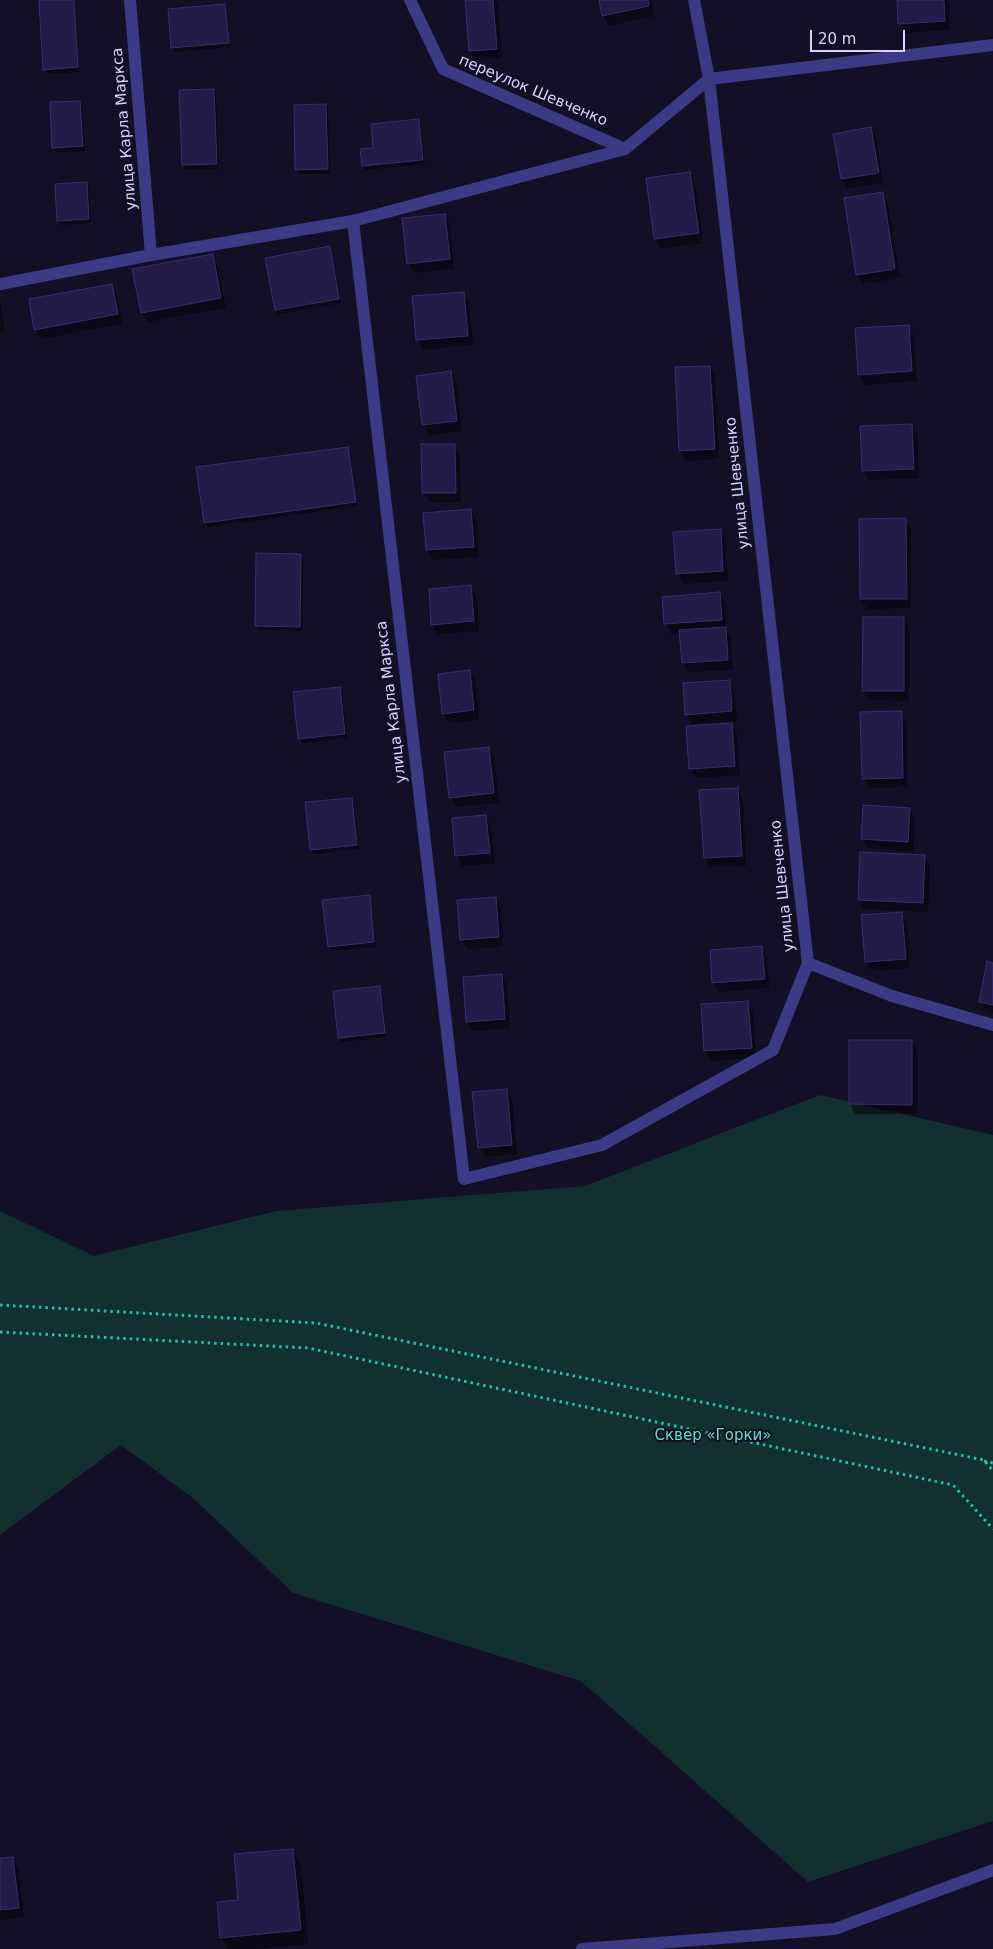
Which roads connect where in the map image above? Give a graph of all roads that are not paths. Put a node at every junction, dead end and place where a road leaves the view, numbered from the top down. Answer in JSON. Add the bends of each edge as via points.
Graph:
{"nodes":[{"id":1,"x":130,"y":0,"type":"edge"},
{"id":2,"x":410,"y":0,"type":"edge"},
{"id":3,"x":694,"y":0,"type":"edge"},
{"id":4,"x":993,"y":45,"type":"edge"},
{"id":5,"x":709,"y":79,"type":"junction"},
{"id":6,"x":625,"y":149,"type":"junction"},
{"id":7,"x":354,"y":221,"type":"junction"},
{"id":8,"x":151,"y":255,"type":"junction"},
{"id":9,"x":0,"y":284,"type":"edge"},
{"id":10,"x":808,"y":964,"type":"junction"},
{"id":11,"x":993,"y":1025,"type":"edge"},
{"id":12,"x":993,"y":1870,"type":"edge"},
{"id":13,"x":582,"y":1949,"type":"edge"}],
"edges":[{"from":1,"to":8,"type":"street","name":"улица Карла Маркса"},
{"from":2,"to":6,"type":"street","name":"переулок Шевченко","via":[[442,69]]},
{"from":3,"to":5,"type":"street","name":"улица Шевченко"},
{"from":4,"to":5,"type":"street"},
{"from":5,"to":6,"type":"street"},
{"from":5,"to":10,"type":"street","name":"улица Шевченко"},
{"from":6,"to":7,"type":"street"},
{"from":7,"to":8,"type":"street"},
{"from":7,"to":10,"type":"street","name":"улица Карла Маркса","via":[[464,1179],[602,1145],[773,1050]]},
{"from":8,"to":9,"type":"street"},
{"from":10,"to":11,"type":"street","via":[[892,996]]},
{"from":12,"to":13,"type":"street","via":[[835,1929]]}]}
